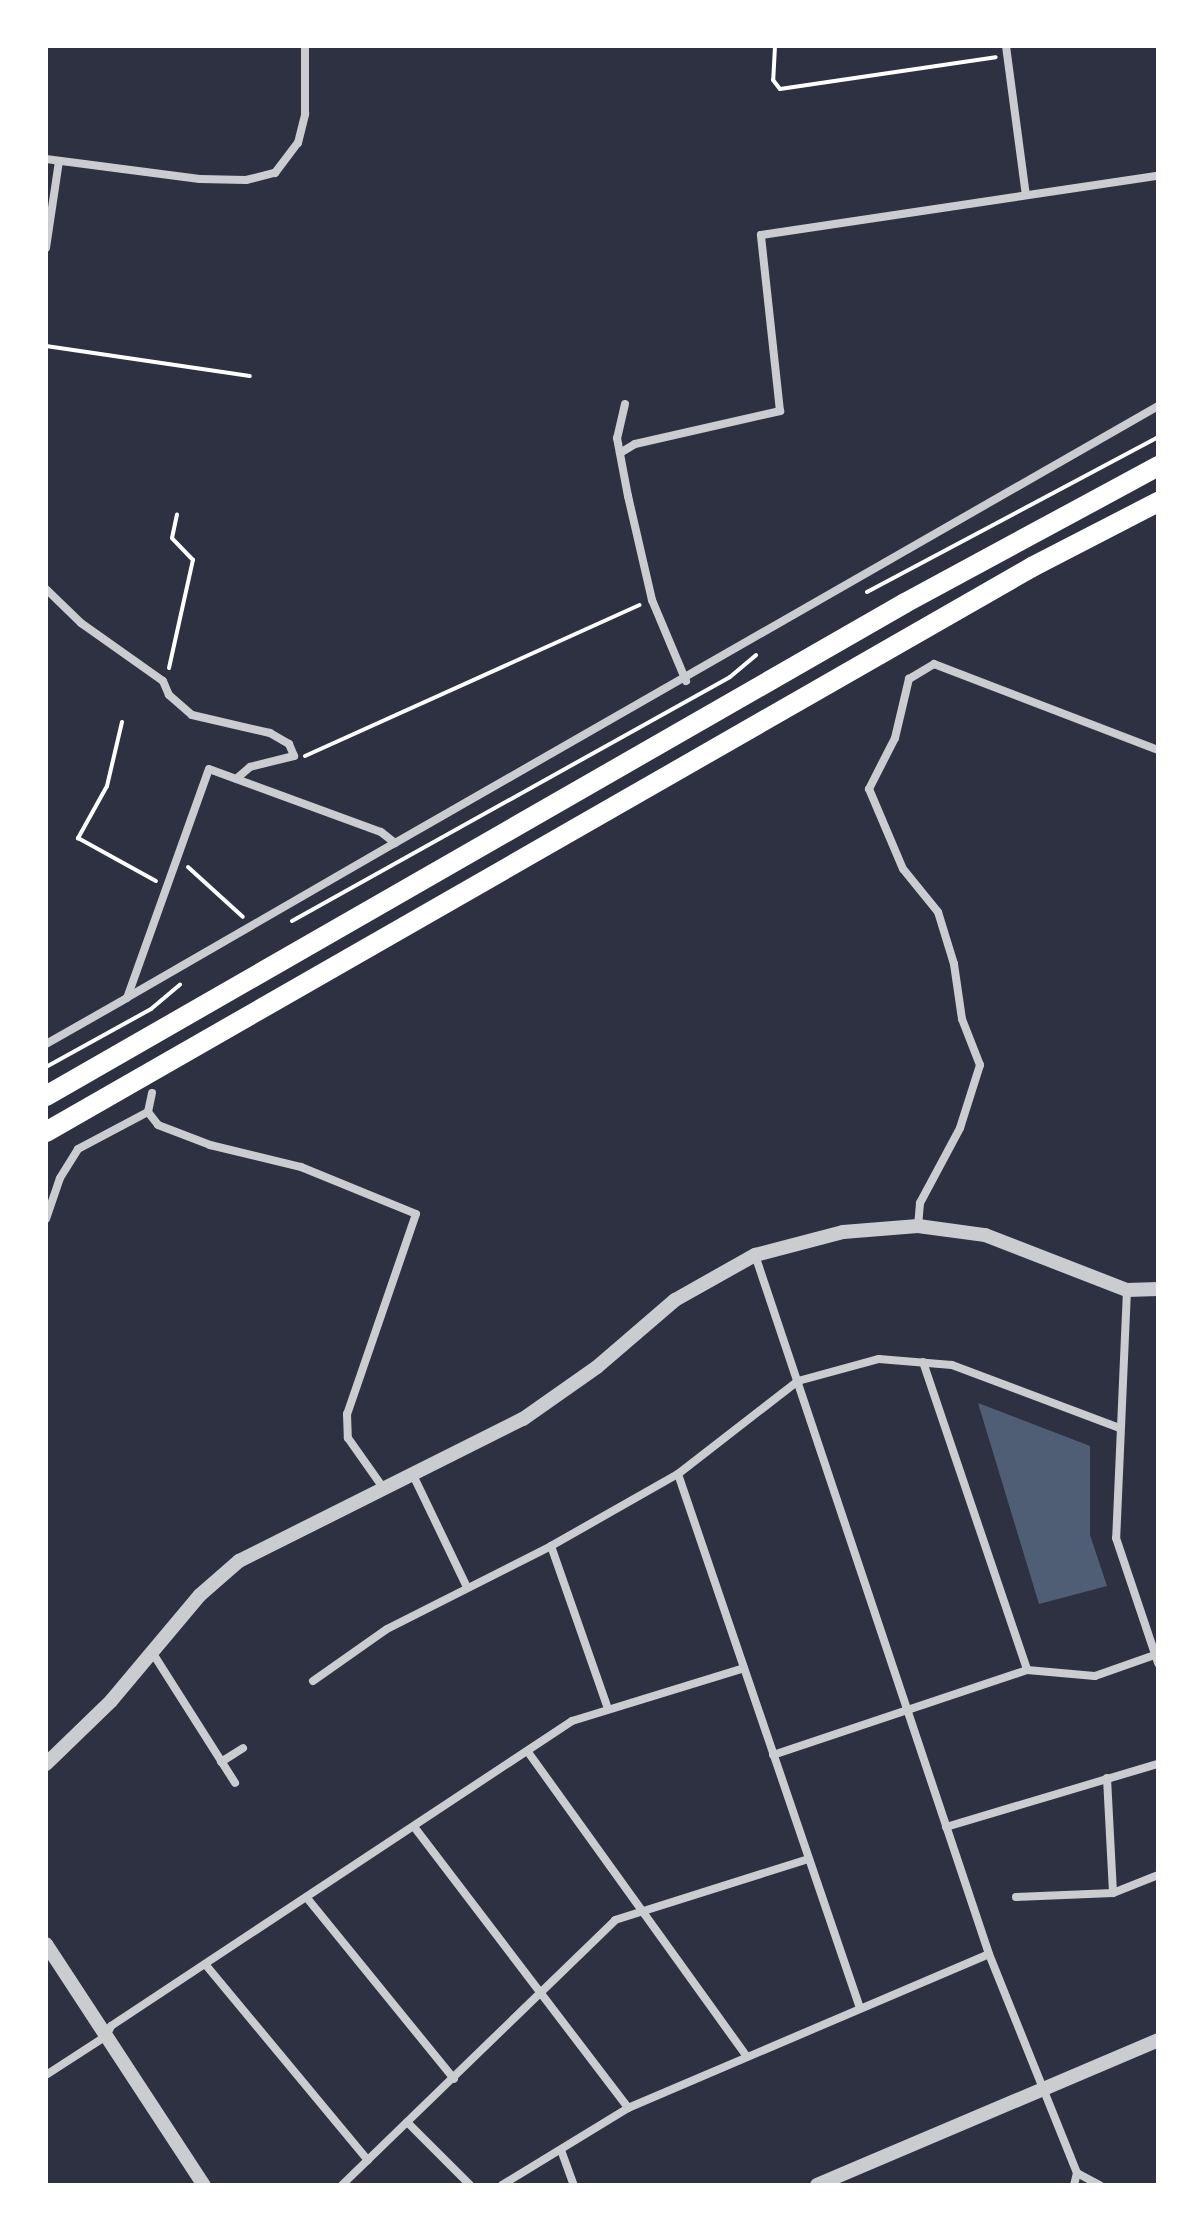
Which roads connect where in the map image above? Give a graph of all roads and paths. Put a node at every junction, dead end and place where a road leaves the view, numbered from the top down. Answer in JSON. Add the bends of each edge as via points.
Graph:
{"nodes":[{"id":1,"x":305,"y":46,"type":"edge"},
{"id":2,"x":775,"y":46,"type":"edge"},
{"id":3,"x":1007,"y":50,"type":"edge"},
{"id":4,"x":46,"y":159,"type":"edge"},
{"id":5,"x":59,"y":161,"type":"junction"},
{"id":6,"x":1158,"y":176,"type":"edge"},
{"id":7,"x":1026,"y":195,"type":"junction"},
{"id":8,"x":46,"y":248,"type":"edge"},
{"id":9,"x":46,"y":346,"type":"edge"},
{"id":10,"x":250,"y":376,"type":"dead end"},
{"id":11,"x":625,"y":404,"type":"dead end"},
{"id":12,"x":1158,"y":406,"type":"edge"},
{"id":13,"x":1158,"y":437,"type":"edge"},
{"id":14,"x":620,"y":453,"type":"junction"},
{"id":15,"x":1158,"y":466,"type":"edge"},
{"id":16,"x":1158,"y":502,"type":"edge"},
{"id":17,"x":177,"y":515,"type":"dead end"},
{"id":18,"x":46,"y":589,"type":"edge"},
{"id":19,"x":857,"y":595,"type":"dead end"},
{"id":20,"x":652,"y":600,"type":"junction"},
{"id":21,"x":764,"y":648,"type":"dead end"},
{"id":22,"x":163,"y":681,"type":"junction"},
{"id":23,"x":686,"y":681,"type":"junction"},
{"id":24,"x":122,"y":722,"type":"dead end"},
{"id":25,"x":1158,"y":750,"type":"edge"},
{"id":26,"x":294,"y":756,"type":"junction"},
{"id":27,"x":236,"y":779,"type":"junction"},
{"id":28,"x":395,"y":843,"type":"junction"},
{"id":29,"x":175,"y":861,"type":"junction"},
{"id":30,"x":166,"y":886,"type":"junction"},
{"id":31,"x":250,"y":927,"type":"junction"},
{"id":32,"x":280,"y":928,"type":"dead end"},
{"id":33,"x":185,"y":981,"type":"dead end"},
{"id":34,"x":127,"y":998,"type":"junction"},
{"id":35,"x":46,"y":1044,"type":"edge"},
{"id":36,"x":46,"y":1067,"type":"edge"},
{"id":37,"x":152,"y":1093,"type":"dead end"},
{"id":38,"x":46,"y":1096,"type":"edge"},
{"id":39,"x":148,"y":1112,"type":"junction"},
{"id":40,"x":46,"y":1132,"type":"edge"},
{"id":41,"x":46,"y":1219,"type":"edge"},
{"id":42,"x":918,"y":1226,"type":"junction"},
{"id":43,"x":755,"y":1255,"type":"junction"},
{"id":44,"x":1158,"y":1289,"type":"edge"},
{"id":45,"x":1127,"y":1290,"type":"junction"},
{"id":46,"x":923,"y":1362,"type":"junction"},
{"id":47,"x":798,"y":1381,"type":"junction"},
{"id":48,"x":1120,"y":1428,"type":"junction"},
{"id":49,"x":678,"y":1474,"type":"junction"},
{"id":50,"x":413,"y":1475,"type":"junction"},
{"id":51,"x":384,"y":1489,"type":"junction"},
{"id":52,"x":551,"y":1546,"type":"junction"},
{"id":53,"x":467,"y":1587,"type":"junction"},
{"id":54,"x":152,"y":1652,"type":"junction"},
{"id":55,"x":1157,"y":1659,"type":"edge"},
{"id":56,"x":744,"y":1668,"type":"junction"},
{"id":57,"x":1027,"y":1670,"type":"junction"},
{"id":58,"x":313,"y":1681,"type":"dead end"},
{"id":59,"x":608,"y":1709,"type":"junction"},
{"id":60,"x":910,"y":1710,"type":"junction"},
{"id":61,"x":243,"y":1748,"type":"dead end"},
{"id":62,"x":528,"y":1752,"type":"junction"},
{"id":63,"x":773,"y":1755,"type":"junction"},
{"id":64,"x":221,"y":1762,"type":"junction"},
{"id":65,"x":46,"y":1764,"type":"edge"},
{"id":66,"x":1158,"y":1764,"type":"edge"},
{"id":67,"x":1107,"y":1778,"type":"junction"},
{"id":68,"x":235,"y":1783,"type":"dead end"},
{"id":69,"x":946,"y":1827,"type":"junction"},
{"id":70,"x":415,"y":1828,"type":"junction"},
{"id":71,"x":808,"y":1859,"type":"junction"},
{"id":72,"x":1158,"y":1875,"type":"edge"},
{"id":73,"x":1113,"y":1893,"type":"junction"},
{"id":74,"x":1016,"y":1897,"type":"dead end"},
{"id":75,"x":307,"y":1898,"type":"junction"},
{"id":76,"x":640,"y":1910,"type":"junction"},
{"id":77,"x":46,"y":1944,"type":"edge"},
{"id":78,"x":989,"y":1954,"type":"junction"},
{"id":79,"x":205,"y":1964,"type":"junction"},
{"id":80,"x":540,"y":1994,"type":"junction"},
{"id":81,"x":860,"y":2008,"type":"junction"},
{"id":82,"x":106,"y":2036,"type":"junction"},
{"id":83,"x":1158,"y":2040,"type":"edge"},
{"id":84,"x":747,"y":2057,"type":"junction"},
{"id":85,"x":46,"y":2075,"type":"edge"},
{"id":86,"x":454,"y":2079,"type":"junction"},
{"id":87,"x":1041,"y":2089,"type":"junction"},
{"id":88,"x":628,"y":2108,"type":"junction"},
{"id":89,"x":407,"y":2122,"type":"junction"},
{"id":90,"x":561,"y":2150,"type":"junction"},
{"id":91,"x":368,"y":2160,"type":"junction"},
{"id":92,"x":1077,"y":2173,"type":"junction"},
{"id":93,"x":204,"y":2185,"type":"edge"},
{"id":94,"x":342,"y":2185,"type":"edge"},
{"id":95,"x":470,"y":2185,"type":"edge"},
{"id":96,"x":502,"y":2185,"type":"edge"},
{"id":97,"x":574,"y":2185,"type":"edge"},
{"id":98,"x":817,"y":2185,"type":"edge"},
{"id":99,"x":1074,"y":2185,"type":"edge"},
{"id":100,"x":1100,"y":2185,"type":"edge"}],
"edges":[{"from":1,"to":5,"type":"street","via":[[306,95],[298,143],[275,173],[246,180],[200,179]]},
{"from":2,"to":3,"type":"path","via":[[775,85],[789,90]]},
{"from":3,"to":7,"type":"street"},
{"from":4,"to":5,"type":"street"},
{"from":5,"to":8,"type":"street"},
{"from":6,"to":7,"type":"street"},
{"from":7,"to":14,"type":"street","via":[[761,235],[780,411],[635,444]]},
{"from":9,"to":10,"type":"path"},
{"from":11,"to":14,"type":"street","via":[[617,438]]},
{"from":12,"to":23,"type":"street"},
{"from":13,"to":19,"type":"path"},
{"from":14,"to":20,"type":"street"},
{"from":15,"to":38,"type":"highway","via":[[891,611]]},
{"from":16,"to":40,"type":"highway","via":[[1018,575]]},
{"from":17,"to":22,"type":"path","via":[[172,538],[193,560]]},
{"from":18,"to":22,"type":"street","via":[[81,623]]},
{"from":20,"to":23,"type":"street"},
{"from":20,"to":26,"type":"path","via":[[337,745]]},
{"from":21,"to":32,"type":"path","via":[[730,677]]},
{"from":22,"to":26,"type":"street","via":[[169,695],[192,715],[270,733],[289,744]]},
{"from":23,"to":28,"type":"street"},
{"from":24,"to":30,"type":"path","via":[[107,786],[78,838]]},
{"from":25,"to":42,"type":"street","via":[[934,664],[909,679],[895,738],[869,789],[903,869],[938,912],[954,964],[962,1019],[980,1065],[960,1128],[920,1203]]},
{"from":26,"to":27,"type":"street","via":[[250,767]]},
{"from":27,"to":28,"type":"street","via":[[381,832]]},
{"from":27,"to":29,"type":"street","via":[[209,769]]},
{"from":28,"to":31,"type":"street"},
{"from":29,"to":30,"type":"street"},
{"from":29,"to":31,"type":"path","via":[[205,879]]},
{"from":30,"to":34,"type":"street"},
{"from":31,"to":34,"type":"street"},
{"from":33,"to":36,"type":"path","via":[[151,1009]]},
{"from":34,"to":35,"type":"street"},
{"from":37,"to":39,"type":"street"},
{"from":39,"to":41,"type":"street","via":[[78,1149],[60,1178]]},
{"from":39,"to":51,"type":"street","via":[[158,1125],[210,1145],[301,1167],[416,1214],[347,1414],[348,1438]]},
{"from":42,"to":43,"type":"street","via":[[843,1232]]},
{"from":42,"to":45,"type":"street","via":[[1017,1244]]},
{"from":43,"to":47,"type":"street"},
{"from":43,"to":50,"type":"street","via":[[675,1300],[597,1367],[523,1419]]},
{"from":44,"to":45,"type":"street"},
{"from":45,"to":48,"type":"street"},
{"from":46,"to":47,"type":"street","via":[[879,1359]]},
{"from":46,"to":48,"type":"street","via":[[952,1365]]},
{"from":46,"to":57,"type":"street"},
{"from":47,"to":49,"type":"street"},
{"from":47,"to":60,"type":"street"},
{"from":48,"to":55,"type":"street","via":[[1116,1538]]},
{"from":49,"to":52,"type":"street"},
{"from":49,"to":56,"type":"street"},
{"from":50,"to":51,"type":"street"},
{"from":50,"to":53,"type":"street"},
{"from":51,"to":54,"type":"street","via":[[239,1561],[200,1595]]},
{"from":52,"to":53,"type":"street"},
{"from":52,"to":59,"type":"street"},
{"from":53,"to":58,"type":"street","via":[[387,1629]]},
{"from":54,"to":64,"type":"street"},
{"from":54,"to":65,"type":"street","via":[[87,1727]]},
{"from":55,"to":57,"type":"street","via":[[1095,1676]]},
{"from":56,"to":59,"type":"street"},
{"from":56,"to":63,"type":"street"},
{"from":57,"to":60,"type":"street"},
{"from":59,"to":62,"type":"street","via":[[572,1721]]},
{"from":60,"to":63,"type":"street"},
{"from":60,"to":69,"type":"street"},
{"from":61,"to":64,"type":"street"},
{"from":62,"to":70,"type":"street","via":[[480,1778],[475,1789]]},
{"from":62,"to":76,"type":"street"},
{"from":63,"to":71,"type":"street"},
{"from":64,"to":68,"type":"street"},
{"from":66,"to":67,"type":"street"},
{"from":67,"to":69,"type":"street"},
{"from":67,"to":73,"type":"street"},
{"from":69,"to":78,"type":"street"},
{"from":70,"to":75,"type":"street"},
{"from":70,"to":80,"type":"street"},
{"from":71,"to":76,"type":"street"},
{"from":71,"to":81,"type":"street"},
{"from":72,"to":73,"type":"street"},
{"from":73,"to":74,"type":"street"},
{"from":75,"to":79,"type":"street"},
{"from":75,"to":86,"type":"street"},
{"from":76,"to":80,"type":"street","via":[[615,1920],[593,1938]]},
{"from":76,"to":84,"type":"street"},
{"from":77,"to":82,"type":"street"},
{"from":78,"to":81,"type":"street"},
{"from":78,"to":87,"type":"street"},
{"from":79,"to":82,"type":"street","via":[[111,2026]]},
{"from":79,"to":91,"type":"street"},
{"from":80,"to":86,"type":"street"},
{"from":80,"to":88,"type":"street"},
{"from":81,"to":84,"type":"street"},
{"from":82,"to":85,"type":"street"},
{"from":82,"to":93,"type":"street"},
{"from":83,"to":87,"type":"street"},
{"from":84,"to":88,"type":"street"},
{"from":86,"to":89,"type":"street"},
{"from":87,"to":92,"type":"street"},
{"from":87,"to":98,"type":"street"},
{"from":88,"to":90,"type":"street"},
{"from":89,"to":91,"type":"street"},
{"from":89,"to":95,"type":"street"},
{"from":90,"to":96,"type":"street"},
{"from":90,"to":97,"type":"street"},
{"from":91,"to":94,"type":"street"},
{"from":92,"to":99,"type":"street"},
{"from":92,"to":100,"type":"street"}]}
